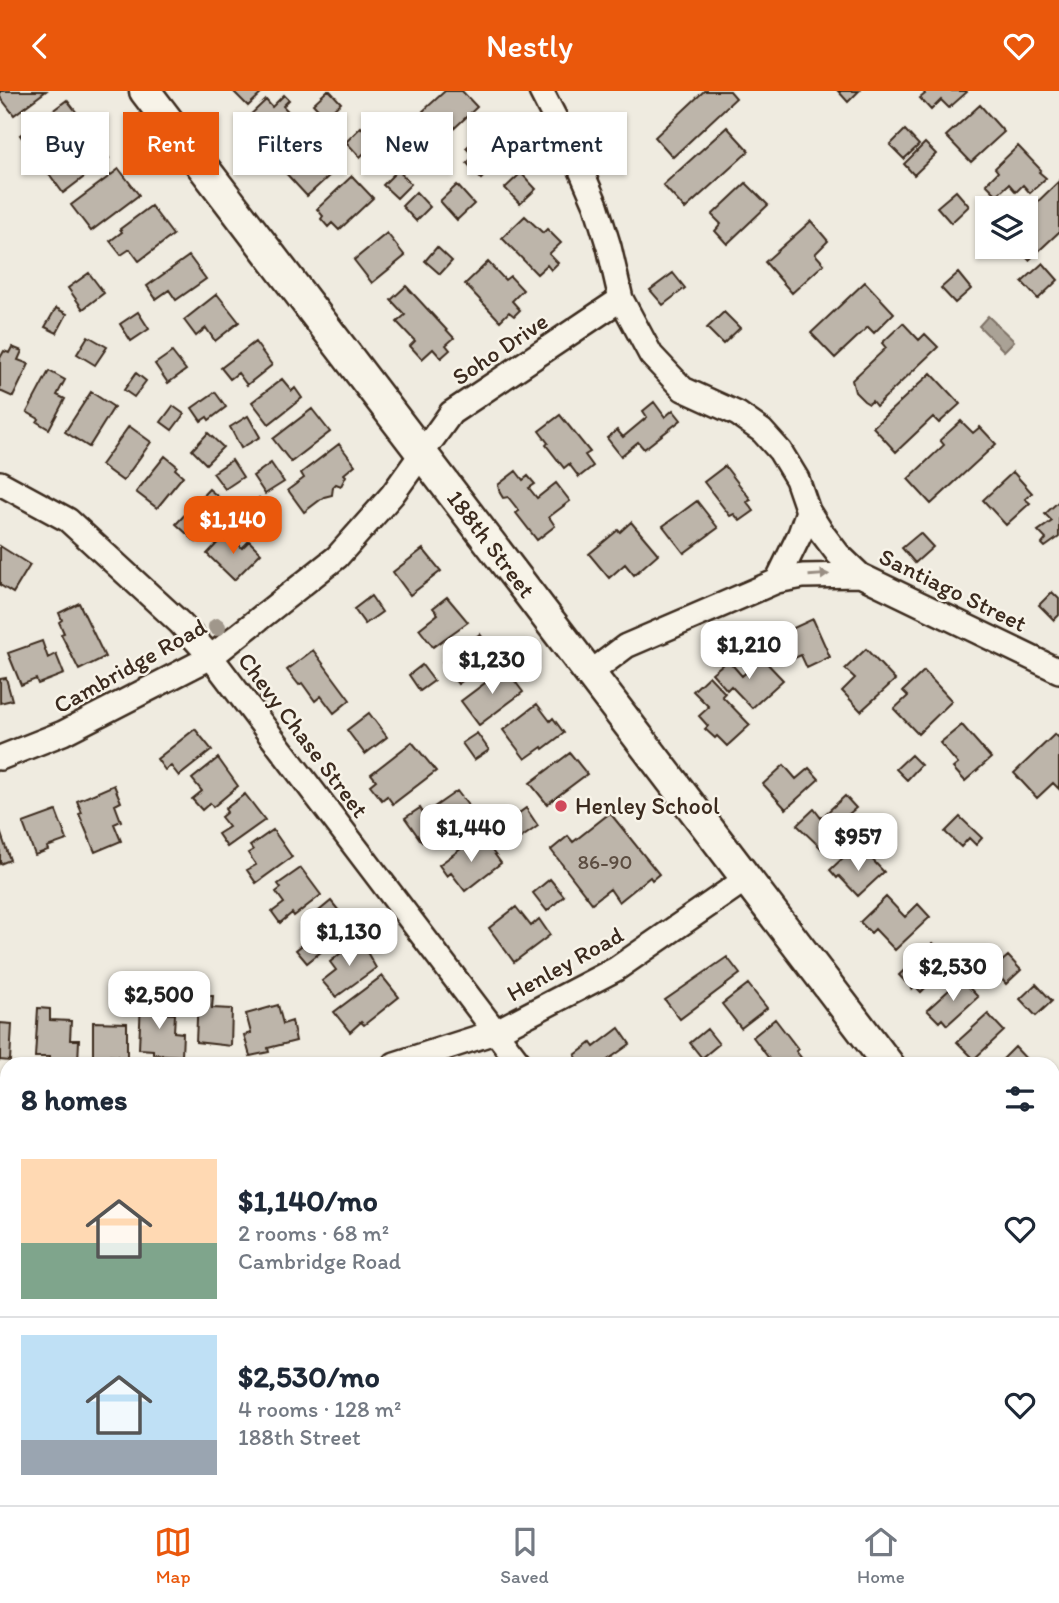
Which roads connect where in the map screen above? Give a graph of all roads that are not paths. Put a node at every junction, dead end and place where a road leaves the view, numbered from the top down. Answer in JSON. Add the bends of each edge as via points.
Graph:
{"nodes":[{"id":1,"x":145,"y":91,"type":"edge"},
{"id":2,"x":541,"y":91,"type":"edge"},
{"id":3,"x":621,"y":299,"type":"junction"},
{"id":4,"x":422,"y":456,"type":"junction"},
{"id":5,"x":0,"y":483,"type":"edge"},
{"id":6,"x":808,"y":510,"type":"junction"},
{"id":7,"x":860,"y":575,"type":"junction"},
{"id":8,"x":777,"y":581,"type":"junction"},
{"id":9,"x":211,"y":657,"type":"junction"},
{"id":10,"x":1059,"y":671,"type":"edge"},
{"id":11,"x":589,"y":674,"type":"junction"},
{"id":12,"x":0,"y":758,"type":"edge"},
{"id":13,"x":746,"y":879,"type":"junction"},
{"id":14,"x":495,"y":1032,"type":"junction"},
{"id":15,"x":417,"y":1057,"type":"edge"},
{"id":16,"x":515,"y":1057,"type":"edge"},
{"id":17,"x":883,"y":1057,"type":"edge"}],
"edges":[{"from":1,"to":4,"type":"street","name":"188th Street"},
{"from":2,"to":3,"type":"street","name":"Santiago Street","via":[[596,205]]},
{"from":3,"to":4,"type":"street","name":"Soho Drive","via":[[451,413]]},
{"from":3,"to":6,"type":"street","name":"Santiago Street","via":[[651,355],[683,389],[738,414],[771,441],[797,479]]},
{"from":4,"to":9,"type":"street","name":"Cambridge Road","via":[[337,557]]},
{"from":4,"to":11,"type":"street","name":"188th Street"},
{"from":5,"to":9,"type":"street","name":"Chevy Chase Street","via":[[68,520]]},
{"from":6,"to":7,"type":"street","name":"Santiago Street","via":[[838,554]]},
{"from":6,"to":8,"type":"street"},
{"from":8,"to":7,"type":"street","one_way":true},
{"from":7,"to":10,"type":"street","name":"Santiago Street"},
{"from":8,"to":11,"type":"street","via":[[626,646]]},
{"from":9,"to":12,"type":"street","name":"Cambridge Road","via":[[64,733]]},
{"from":9,"to":14,"type":"street","name":"Chevy Chase Street"},
{"from":11,"to":13,"type":"street","name":"188th Street"},
{"from":13,"to":14,"type":"street","name":"Henley Road","via":[[616,969]]},
{"from":13,"to":17,"type":"street","name":"188th Street"},
{"from":14,"to":15,"type":"street","name":"Henley Road"},
{"from":14,"to":16,"type":"street","name":"Chevy Chase Street"}]}
